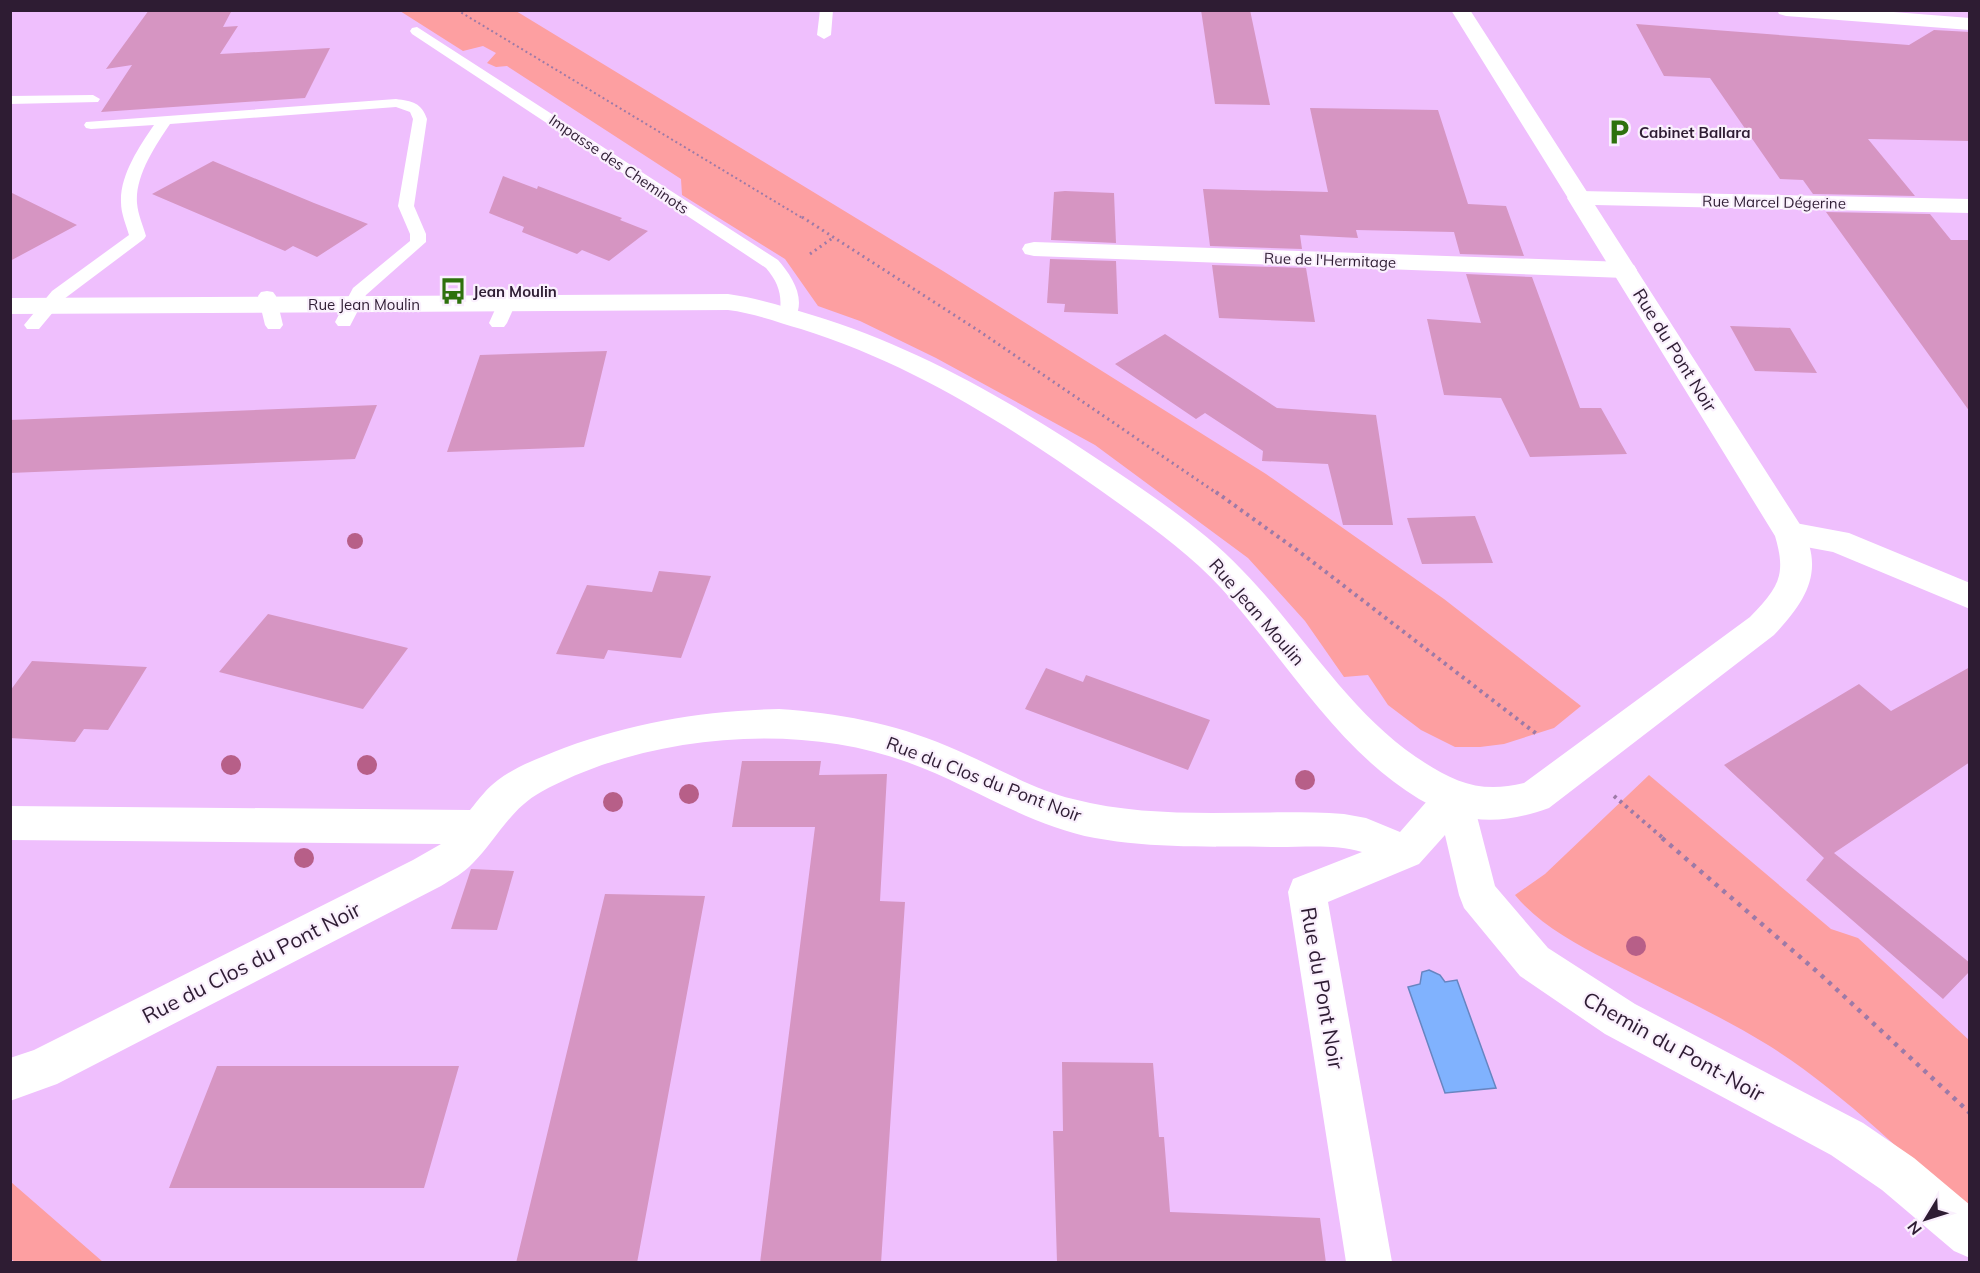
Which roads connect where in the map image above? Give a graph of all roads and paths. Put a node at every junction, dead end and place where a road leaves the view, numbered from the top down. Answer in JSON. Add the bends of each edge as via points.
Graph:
{"nodes":[{"id":1,"x":827,"y":10,"type":"edge"},
{"id":2,"x":1460,"y":10,"type":"edge"},
{"id":3,"x":1786,"y":10,"type":"edge"},
{"id":4,"x":1970,"y":24,"type":"edge"},
{"id":5,"x":417,"y":31,"type":"dead end"},
{"id":6,"x":824,"y":35,"type":"dead end"},
{"id":7,"x":93,"y":99,"type":"dead end"},
{"id":8,"x":10,"y":100,"type":"edge"},
{"id":9,"x":165,"y":120,"type":"junction"},
{"id":10,"x":91,"y":125,"type":"dead end"},
{"id":11,"x":1579,"y":198,"type":"junction"},
{"id":12,"x":1970,"y":206,"type":"edge"},
{"id":13,"x":1034,"y":249,"type":"dead end"},
{"id":14,"x":1625,"y":270,"type":"junction"},
{"id":15,"x":10,"y":306,"type":"edge"},
{"id":16,"x":349,"y":313,"type":"junction"},
{"id":17,"x":788,"y":316,"type":"junction"},
{"id":18,"x":30,"y":318,"type":"edge"},
{"id":19,"x":1790,"y":534,"type":"junction"},
{"id":20,"x":1970,"y":597,"type":"edge"},
{"id":21,"x":1699,"y":673,"type":"joint"},
{"id":22,"x":1454,"y":797,"type":"junction"},
{"id":23,"x":10,"y":823,"type":"edge"},
{"id":24,"x":479,"y":827,"type":"junction"},
{"id":25,"x":1406,"y":852,"type":"junction"},
{"id":26,"x":10,"y":1080,"type":"edge"},
{"id":27,"x":1970,"y":1235,"type":"edge"},
{"id":28,"x":1368,"y":1263,"type":"edge"}],
"edges":[{"from":1,"to":6,"type":"lane"},
{"from":2,"to":11,"type":"street","name":"Rue du Pont Noir"},
{"from":3,"to":4,"type":"street"},
{"from":5,"to":17,"type":"lane","name":"Impasse des Cheminots","via":[[772,264],[788,286]]},
{"from":7,"to":8,"type":"lane"},
{"from":9,"to":10,"type":"lane"},
{"from":9,"to":16,"type":"lane","via":[[396,103],[417,110],[420,119],[406,206],[418,242],[359,292]]},
{"from":9,"to":18,"type":"lane","via":[[147,144],[128,197],[138,236]]},
{"from":11,"to":12,"type":"street","name":"Rue Marcel Dégerine"},
{"from":11,"to":14,"type":"street","name":"Rue du Pont Noir"},
{"from":13,"to":14,"type":"street","name":"Rue de l'Hermitage"},
{"from":14,"to":19,"type":"street","name":"Rue du Pont Noir"},
{"from":15,"to":18,"type":"street","name":"Rue Jean Moulin"},
{"from":16,"to":17,"type":"street","name":"Rue Jean Moulin","via":[[505,307],[732,322]]},
{"from":16,"to":18,"type":"street","name":"Rue Jean Moulin","via":[[269,308]]},
{"from":17,"to":22,"type":"street","name":"Rue Jean Moulin","via":[[877,346],[986,402],[1071,454],[1171,525],[1247,595],[1360,731],[1405,769]]},
{"from":19,"to":20,"type":"street","via":[[1838,541]]},
{"from":19,"to":21,"type":"street","name":"Rue du Pont Noir","via":[[1798,567],[1791,593],[1762,626]]},
{"from":21,"to":22,"type":"street","name":"Rue Jean Moulin","via":[[1536,796],[1502,805],[1481,805]]},
{"from":22,"to":25,"type":"street","name":"Rue du Pont Noir"},
{"from":22,"to":27,"type":"street","name":"Chemin du Pont-Noir","via":[[1478,895],[1534,962],[1620,1019],[1847,1139],[1899,1174]]},
{"from":23,"to":24,"type":"street"},
{"from":24,"to":25,"type":"street","name":"Rue du Clos du Pont Noir","via":[[517,789],[542,774],[611,746],[710,728],[761,724],[843,730],[906,746],[1032,801],[1093,821],[1137,826],[1353,832]]},
{"from":24,"to":26,"type":"street","name":"Rue du Clos du Pont Noir","via":[[457,855],[427,873],[42,1069]]},
{"from":25,"to":28,"type":"street","name":"Rue du Pont Noir","via":[[1307,892]]}]}
